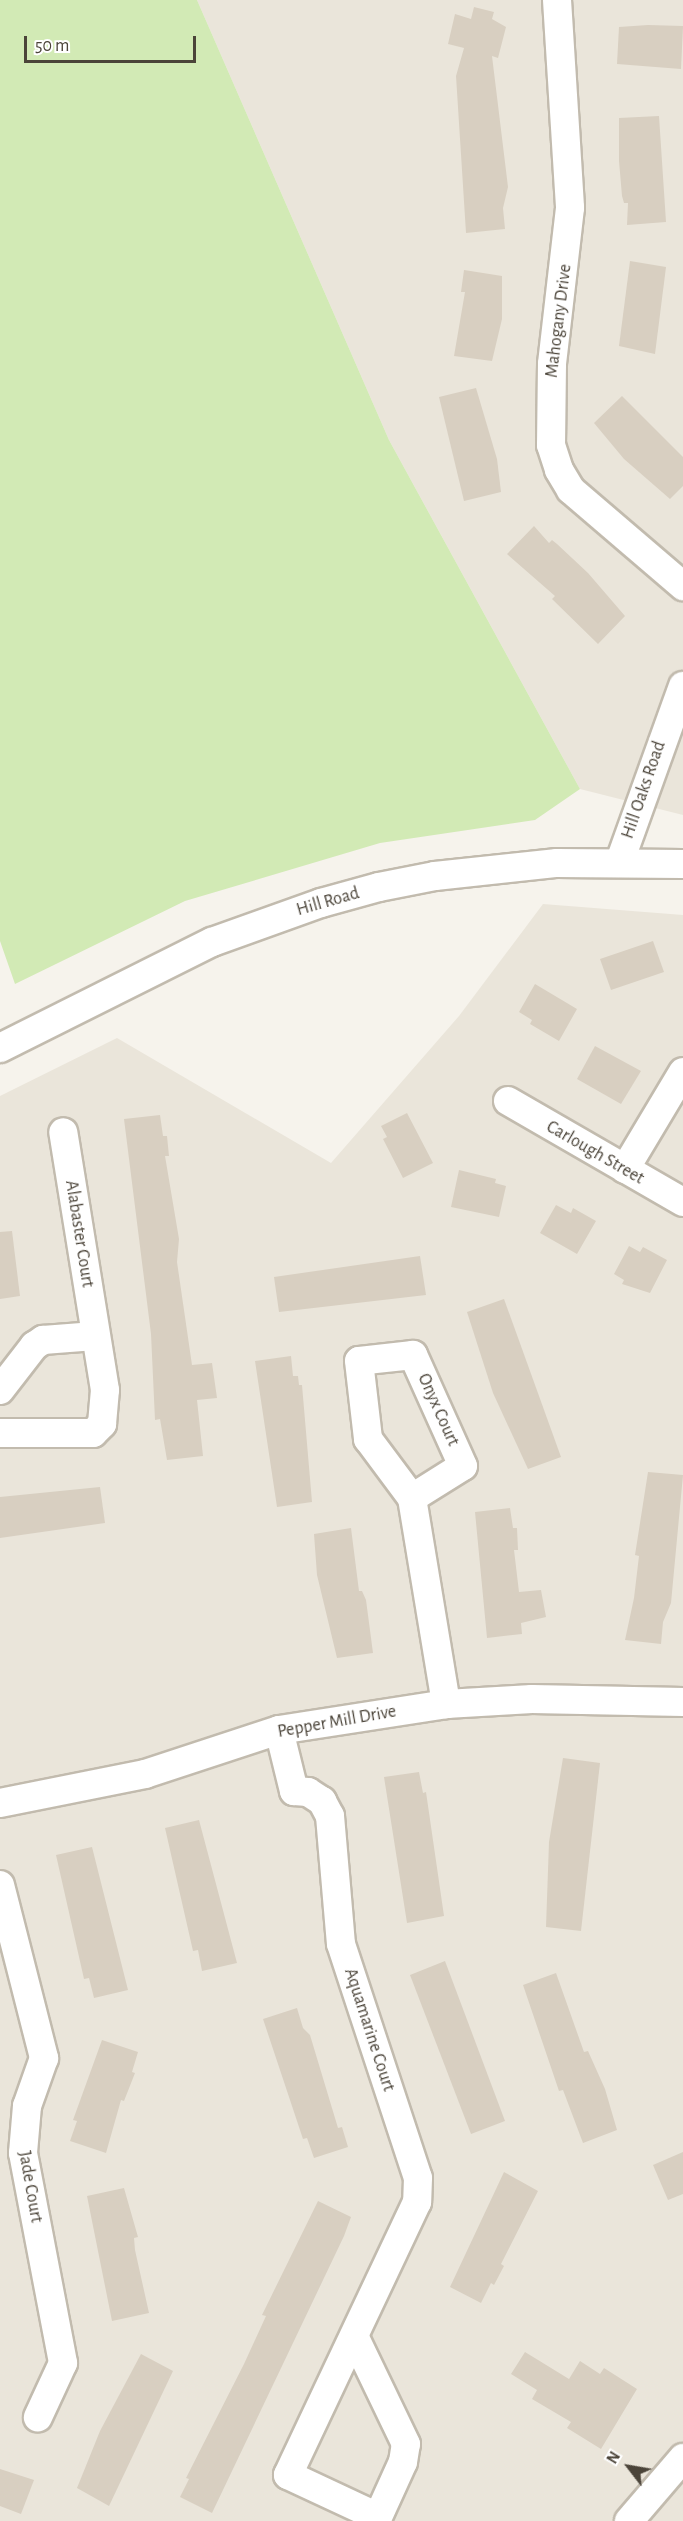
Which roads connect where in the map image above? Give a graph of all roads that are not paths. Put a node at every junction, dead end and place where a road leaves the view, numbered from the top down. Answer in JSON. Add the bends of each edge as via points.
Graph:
{"nodes":[{"id":1,"x":557,"y":0,"type":"edge"},
{"id":2,"x":683,"y":586,"type":"edge"},
{"id":3,"x":683,"y":686,"type":"edge"},
{"id":4,"x":620,"y":861,"type":"junction"},
{"id":5,"x":683,"y":864,"type":"edge"},
{"id":6,"x":0,"y":1048,"type":"edge"},
{"id":7,"x":683,"y":1072,"type":"edge"},
{"id":8,"x":508,"y":1101,"type":"dead end"},
{"id":9,"x":63,"y":1132,"type":"dead end"},
{"id":10,"x":625,"y":1170,"type":"junction"},
{"id":11,"x":683,"y":1202,"type":"edge"},
{"id":12,"x":95,"y":1336,"type":"junction"},
{"id":13,"x":0,"y":1390,"type":"edge"},
{"id":14,"x":0,"y":1433,"type":"edge"},
{"id":15,"x":412,"y":1498,"type":"junction"},
{"id":16,"x":683,"y":1702,"type":"edge"},
{"id":17,"x":446,"y":1704,"type":"junction"},
{"id":18,"x":279,"y":1730,"type":"junction"},
{"id":19,"x":0,"y":1803,"type":"edge"},
{"id":20,"x":0,"y":1885,"type":"edge"},
{"id":21,"x":356,"y":2338,"type":"junction"},
{"id":22,"x":38,"y":2418,"type":"dead end"},
{"id":23,"x":683,"y":2458,"type":"edge"},
{"id":24,"x":629,"y":2521,"type":"edge"}],
"edges":[{"from":1,"to":2,"type":"street","name":"Mahogany Drive","via":[[570,208],[552,364],[551,445],[559,470],[572,490]]},
{"from":3,"to":4,"type":"street","name":"Hill Oaks Road"},
{"from":4,"to":5,"type":"street","name":"Hill Road"},
{"from":4,"to":6,"type":"street","name":"Hill Road","via":[[557,863],[435,876],[321,903],[212,942]]},
{"from":7,"to":10,"type":"street"},
{"from":8,"to":10,"type":"street","name":"Carlough Street"},
{"from":9,"to":12,"type":"street","name":"Alabaster Court"},
{"from":10,"to":11,"type":"street","name":"Carlough Street"},
{"from":12,"to":13,"type":"street","via":[[43,1340]]},
{"from":12,"to":14,"type":"street","name":"Alabaster Court","via":[[105,1390],[102,1424],[93,1433]]},
{"from":15,"to":15,"type":"street","name":"Onyx Court","via":[[368,1439],[359,1361],[413,1355],[463,1466]]},
{"from":15,"to":17,"type":"street","name":"Onyx Court"},
{"from":16,"to":17,"type":"street","name":"Pepper Mill Drive","via":[[532,1699]]},
{"from":17,"to":18,"type":"street","name":"Pepper Mill Drive"},
{"from":18,"to":19,"type":"street","name":"Pepper Mill Drive","via":[[145,1774]]},
{"from":18,"to":21,"type":"street","name":"Aquamarine Court","via":[[294,1791],[308,1792],[322,1801],[330,1816],[341,1944],[418,2178],[417,2202]]},
{"from":20,"to":22,"type":"street","name":"Jade Court","via":[[44,2058],[27,2106],[23,2153],[63,2363]]},
{"from":21,"to":21,"type":"street","name":"Aquamarine Court","via":[[288,2475],[378,2517],[403,2462],[406,2444]]},
{"from":23,"to":24,"type":"street"}]}
